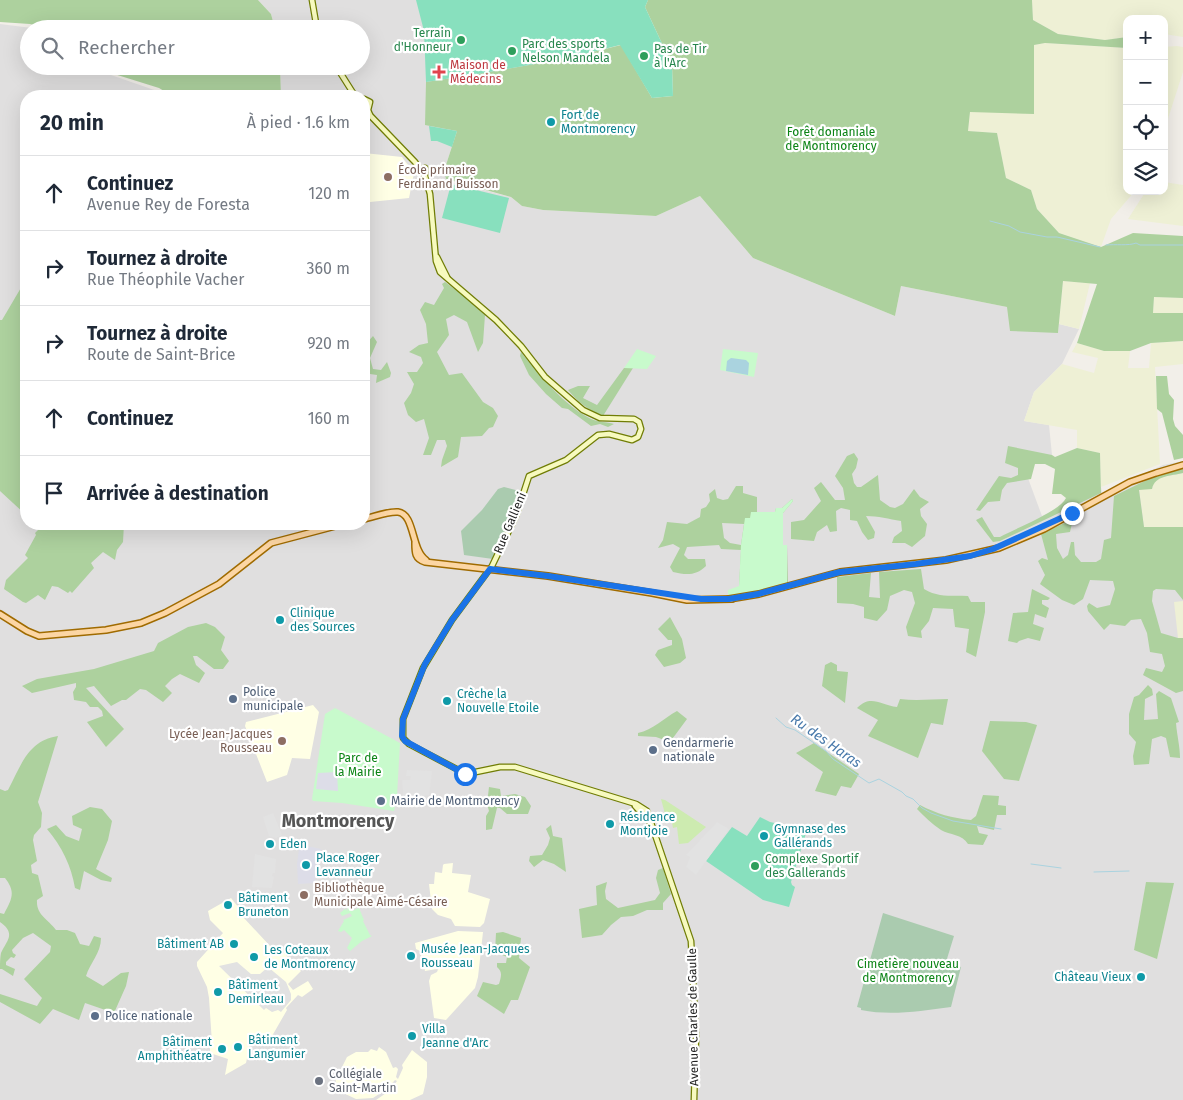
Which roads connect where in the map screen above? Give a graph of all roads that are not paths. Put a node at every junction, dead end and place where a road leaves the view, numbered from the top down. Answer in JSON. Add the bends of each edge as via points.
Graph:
{"nodes":[{"id":1,"x":312,"y":0,"type":"edge"},
{"id":2,"x":315,"y":20,"type":"edge"},
{"id":3,"x":341,"y":75,"type":"edge"},
{"id":4,"x":351,"y":90,"type":"edge"},
{"id":5,"x":370,"y":115,"type":"edge"},
{"id":6,"x":1183,"y":466,"type":"edge"},
{"id":7,"x":370,"y":518,"type":"edge"},
{"id":8,"x":318,"y":530,"type":"edge"},
{"id":9,"x":490,"y":569,"type":"junction"},
{"id":10,"x":0,"y":614,"type":"edge"},
{"id":11,"x":472,"y":773,"type":"joint"},
{"id":12,"x":694,"y":1099,"type":"edge"}],
"edges":[{"from":1,"to":2,"type":"main road"},
{"from":3,"to":4,"type":"main road"},
{"from":5,"to":9,"type":"main road","name":"Rue Gallieni","via":[[421,167],[430,194],[435,251],[441,270],[496,320],[542,374],[583,410],[600,418],[634,419],[641,426],[639,435],[632,440],[609,434],[598,435],[566,460],[529,476],[516,516]]},
{"from":6,"to":9,"type":"main road","via":[[1130,482],[1057,521],[993,549],[946,560],[840,572],[751,598],[706,600]]},
{"from":7,"to":9,"type":"main road","via":[[400,512],[408,520],[422,557],[433,563]]},
{"from":8,"to":10,"type":"main road","via":[[267,545],[219,584],[142,623],[112,630],[54,636],[32,634]]},
{"from":9,"to":11,"type":"main road","name":"Rue Gallieni","via":[[452,620],[425,664],[403,719],[402,738],[464,773]]},
{"from":11,"to":12,"type":"main road","name":"Avenue Charles de Gaulle","via":[[515,767],[631,803],[652,825],[691,941],[696,1028]]}]}
